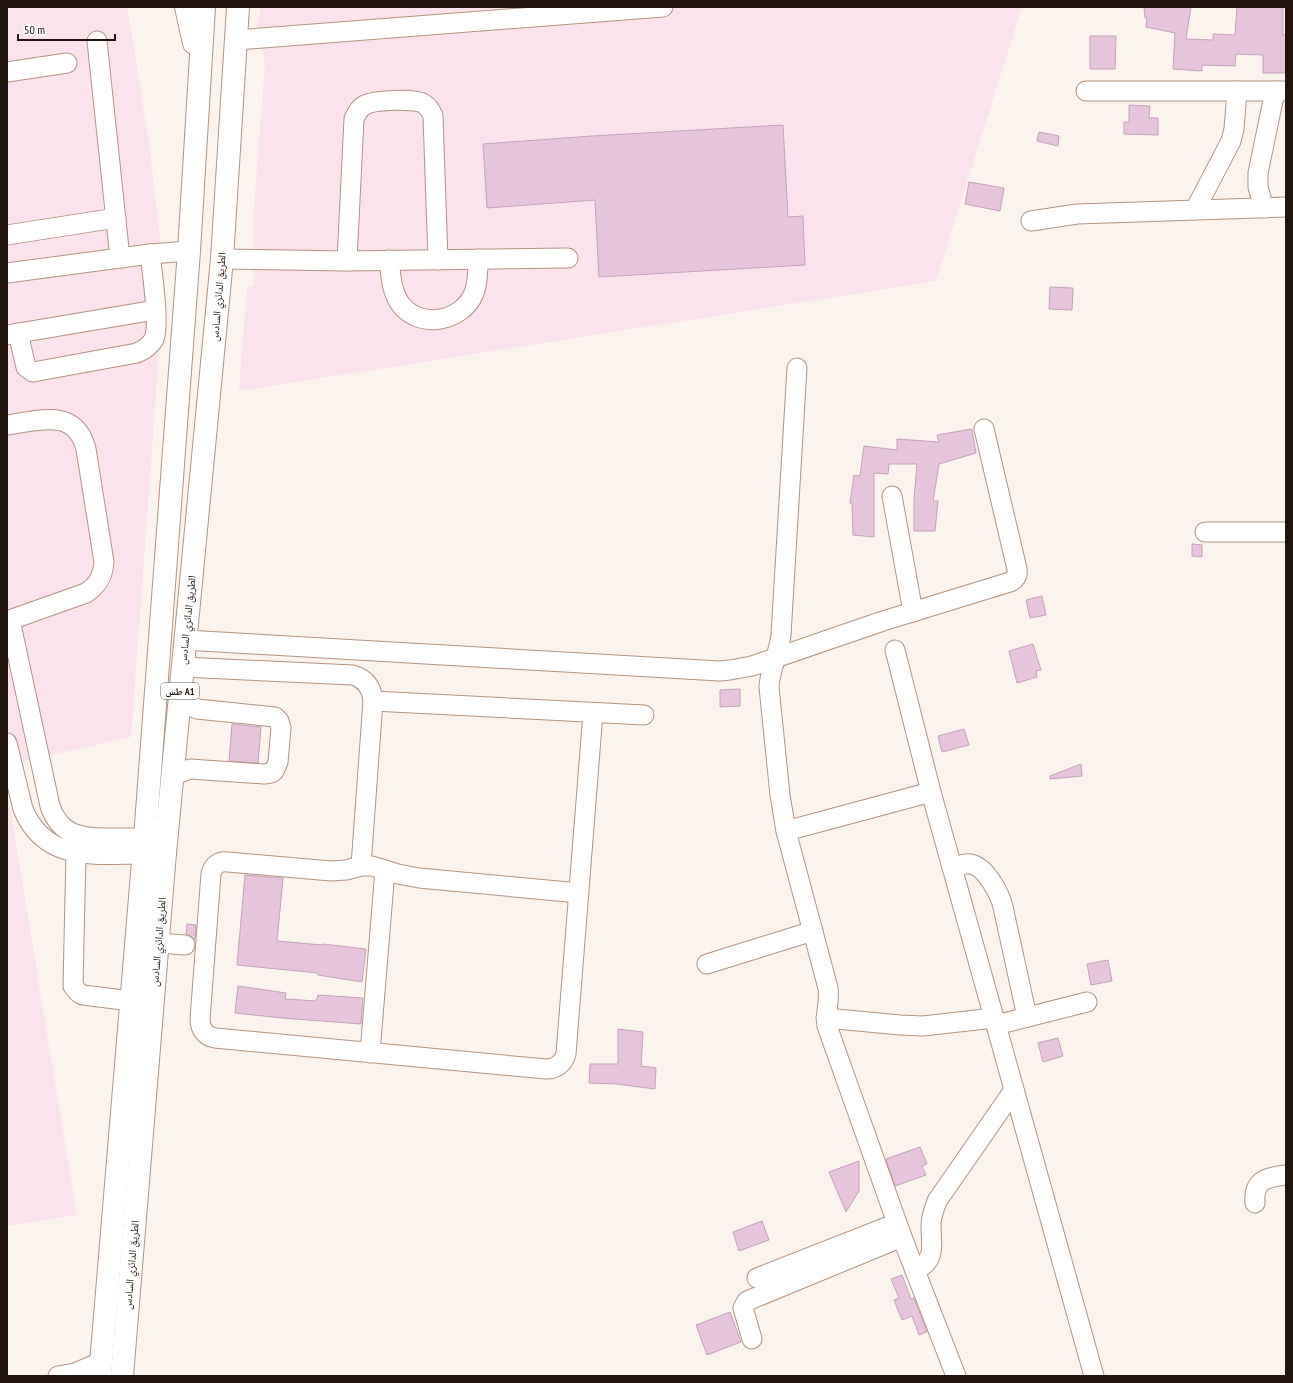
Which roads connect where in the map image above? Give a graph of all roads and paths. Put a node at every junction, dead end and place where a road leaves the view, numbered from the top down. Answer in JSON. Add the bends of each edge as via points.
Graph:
{"nodes":[{"id":1,"x":186,"y":7,"type":"edge"},
{"id":2,"x":204,"y":7,"type":"edge"},
{"id":3,"x":238,"y":7,"type":"edge"},
{"id":4,"x":245,"y":7,"type":"edge"},
{"id":5,"x":663,"y":7,"type":"edge"},
{"id":6,"x":236,"y":40,"type":"junction"},
{"id":7,"x":97,"y":41,"type":"dead end"},
{"id":8,"x":67,"y":63,"type":"dead end"},
{"id":9,"x":7,"y":72,"type":"edge"},
{"id":10,"x":199,"y":77,"type":"junction"},
{"id":11,"x":1086,"y":91,"type":"dead end"},
{"id":12,"x":1280,"y":91,"type":"edge"},
{"id":13,"x":1237,"y":92,"type":"junction"},
{"id":14,"x":1286,"y":207,"type":"edge"},
{"id":15,"x":1264,"y":208,"type":"junction"},
{"id":16,"x":1195,"y":210,"type":"junction"},
{"id":17,"x":116,"y":218,"type":"junction"},
{"id":18,"x":1031,"y":221,"type":"dead end"},
{"id":19,"x":7,"y":235,"type":"edge"},
{"id":20,"x":189,"y":251,"type":"junction"},
{"id":21,"x":150,"y":254,"type":"junction"},
{"id":22,"x":120,"y":258,"type":"junction"},
{"id":23,"x":568,"y":258,"type":"dead end"},
{"id":24,"x":222,"y":259,"type":"junction"},
{"id":25,"x":478,"y":259,"type":"junction"},
{"id":26,"x":347,"y":260,"type":"junction"},
{"id":27,"x":390,"y":260,"type":"junction"},
{"id":28,"x":438,"y":260,"type":"junction"},
{"id":29,"x":7,"y":273,"type":"edge"},
{"id":30,"x":155,"y":310,"type":"junction"},
{"id":31,"x":13,"y":334,"type":"edge"},
{"id":32,"x":797,"y":368,"type":"dead end"},
{"id":33,"x":7,"y":425,"type":"edge"},
{"id":34,"x":984,"y":429,"type":"dead end"},
{"id":35,"x":892,"y":496,"type":"dead end"},
{"id":36,"x":1205,"y":532,"type":"dead end"},
{"id":37,"x":1286,"y":532,"type":"edge"},
{"id":38,"x":913,"y":612,"type":"junction"},
{"id":39,"x":8,"y":620,"type":"edge"},
{"id":40,"x":185,"y":640,"type":"junction"},
{"id":41,"x":895,"y":650,"type":"dead end"},
{"id":42,"x":776,"y":658,"type":"junction"},
{"id":43,"x":182,"y":667,"type":"junction"},
{"id":44,"x":179,"y":697,"type":"junction"},
{"id":45,"x":373,"y":701,"type":"junction"},
{"id":46,"x":593,"y":713,"type":"junction"},
{"id":47,"x":644,"y":715,"type":"dead end"},
{"id":48,"x":7,"y":743,"type":"edge"},
{"id":49,"x":172,"y":779,"type":"junction"},
{"id":50,"x":931,"y":792,"type":"junction"},
{"id":51,"x":786,"y":831,"type":"junction"},
{"id":52,"x":144,"y":846,"type":"junction"},
{"id":53,"x":166,"y":846,"type":"junction"},
{"id":54,"x":76,"y":853,"type":"junction"},
{"id":55,"x":361,"y":866,"type":"junction"},
{"id":56,"x":952,"y":867,"type":"junction"},
{"id":57,"x":385,"y":870,"type":"junction"},
{"id":58,"x":579,"y":894,"type":"junction"},
{"id":59,"x":813,"y":931,"type":"junction"},
{"id":60,"x":158,"y":943,"type":"junction"},
{"id":61,"x":196,"y":945,"type":"junction"},
{"id":62,"x":707,"y":964,"type":"dead end"},
{"id":63,"x":132,"y":1001,"type":"junction"},
{"id":64,"x":1087,"y":1002,"type":"dead end"},
{"id":65,"x":1027,"y":1017,"type":"junction"},
{"id":66,"x":826,"y":1018,"type":"junction"},
{"id":67,"x":995,"y":1022,"type":"junction"},
{"id":68,"x":370,"y":1053,"type":"junction"},
{"id":69,"x":1014,"y":1090,"type":"junction"},
{"id":70,"x":1286,"y":1175,"type":"edge"},
{"id":71,"x":1255,"y":1203,"type":"dead end"},
{"id":72,"x":899,"y":1230,"type":"junction"},
{"id":73,"x":915,"y":1271,"type":"junction"},
{"id":74,"x":757,"y":1278,"type":"dead end"},
{"id":75,"x":752,"y":1339,"type":"dead end"},
{"id":76,"x":100,"y":1369,"type":"edge"},
{"id":77,"x":58,"y":1376,"type":"edge"},
{"id":78,"x":122,"y":1376,"type":"edge"},
{"id":79,"x":956,"y":1376,"type":"edge"},
{"id":80,"x":1094,"y":1376,"type":"edge"}],
"edges":[{"from":1,"to":10,"type":"highway"},
{"from":2,"to":10,"type":"highway","name":"الطريق الدائري السادس","number":"طس A1"},
{"from":3,"to":6,"type":"highway","name":"الطريق الدائري السادس","number":"طس A1"},
{"from":4,"to":6,"type":"highway"},
{"from":5,"to":6,"type":"street"},
{"from":6,"to":24,"type":"highway","name":"الطريق الدائري السادس","number":"طس A1"},
{"from":7,"to":17,"type":"street"},
{"from":8,"to":9,"type":"street"},
{"from":10,"to":20,"type":"highway","name":"الطريق الدائري السادس","number":"طس A1"},
{"from":11,"to":13,"type":"street"},
{"from":12,"to":13,"type":"street"},
{"from":12,"to":15,"type":"street","via":[[1258,173],[1258,187]]},
{"from":13,"to":16,"type":"street","via":[[1234,128],[1229,146]]},
{"from":14,"to":15,"type":"street"},
{"from":15,"to":16,"type":"street"},
{"from":16,"to":18,"type":"street","via":[[1077,214]]},
{"from":17,"to":19,"type":"street"},
{"from":17,"to":22,"type":"street"},
{"from":20,"to":21,"type":"street"},
{"from":20,"to":52,"type":"highway","name":"الطريق الدائري السادس","number":"طس A1"},
{"from":21,"to":22,"type":"street"},
{"from":21,"to":30,"type":"street"},
{"from":22,"to":29,"type":"street"},
{"from":23,"to":25,"type":"street"},
{"from":24,"to":26,"type":"street"},
{"from":24,"to":40,"type":"highway","name":"الطريق الدائري السادس","number":"طس A1"},
{"from":25,"to":27,"type":"street","via":[[477,282],[469,303],[461,311],[440,320],[428,320],[413,314],[400,303],[391,283]]},
{"from":25,"to":28,"type":"street"},
{"from":26,"to":27,"type":"street"},
{"from":26,"to":28,"type":"street","via":[[354,120],[361,108],[373,102],[413,101],[424,104],[433,116]]},
{"from":27,"to":28,"type":"street"},
{"from":30,"to":31,"type":"street"},
{"from":30,"to":31,"type":"street","via":[[155,334],[144,350],[36,372],[26,367]]},
{"from":32,"to":42,"type":"street","via":[[782,635]]},
{"from":33,"to":39,"type":"street","via":[[58,420],[77,429],[86,448],[104,562],[101,578],[93,589]]},
{"from":34,"to":38,"type":"street","via":[[1017,569],[1016,578]]},
{"from":35,"to":38,"type":"street"},
{"from":36,"to":37,"type":"street"},
{"from":38,"to":42,"type":"street"},
{"from":39,"to":52,"type":"street","via":[[53,814],[62,826],[76,835]]},
{"from":40,"to":42,"type":"street","via":[[719,671],[742,668]]},
{"from":40,"to":43,"type":"highway","name":"الطريق الدائري السادس","number":"طس A1"},
{"from":41,"to":50,"type":"street"},
{"from":42,"to":51,"type":"street","via":[[769,687]]},
{"from":43,"to":44,"type":"highway","name":"الطريق الدائري السادس","number":"طس A1"},
{"from":43,"to":45,"type":"street","via":[[353,675],[367,682]]},
{"from":44,"to":49,"type":"highway","name":"الطريق الدائري السادس","number":"طس A1"},
{"from":44,"to":49,"type":"street","via":[[184,703],[196,709],[275,717],[281,728],[277,767],[271,773],[190,769]]},
{"from":45,"to":46,"type":"street"},
{"from":45,"to":55,"type":"street"},
{"from":46,"to":47,"type":"street"},
{"from":46,"to":58,"type":"street"},
{"from":48,"to":54,"type":"street","via":[[27,819],[47,841]]},
{"from":49,"to":53,"type":"highway","name":"الطريق الدائري السادس","number":"طس A1"},
{"from":50,"to":51,"type":"street"},
{"from":50,"to":56,"type":"street"},
{"from":51,"to":59,"type":"street"},
{"from":52,"to":53,"type":"highway"},
{"from":52,"to":54,"type":"street","via":[[86,854]]},
{"from":52,"to":63,"type":"highway","name":"الطريق الدائري السادس","number":"طس A1"},
{"from":53,"to":60,"type":"highway","name":"الطريق الدائري السادس","number":"طس A1"},
{"from":54,"to":63,"type":"street","via":[[73,986],[83,995]]},
{"from":55,"to":57,"type":"street"},
{"from":55,"to":61,"type":"street","via":[[331,871],[219,863],[211,874]]},
{"from":56,"to":65,"type":"street","via":[[965,864],[976,866],[997,891],[1003,906]]},
{"from":56,"to":67,"type":"street"},
{"from":57,"to":58,"type":"street","via":[[419,878]]},
{"from":57,"to":68,"type":"street"},
{"from":58,"to":68,"type":"street","via":[[566,1054],[560,1065],[546,1070]]},
{"from":59,"to":62,"type":"street"},
{"from":59,"to":66,"type":"street","via":[[828,988]]},
{"from":60,"to":61,"type":"street"},
{"from":60,"to":78,"type":"highway","name":"الطريق الدائري السادس","number":"طس A1"},
{"from":61,"to":68,"type":"street","via":[[200,1024],[207,1035],[215,1038]]},
{"from":63,"to":76,"type":"highway","name":"الطريق الدائري السادس","number":"طس A1"},
{"from":64,"to":65,"type":"street"},
{"from":65,"to":67,"type":"street"},
{"from":66,"to":67,"type":"street","via":[[912,1026]]},
{"from":66,"to":72,"type":"street"},
{"from":67,"to":69,"type":"street"},
{"from":69,"to":73,"type":"street","via":[[937,1201],[932,1217],[931,1254],[928,1262]]},
{"from":69,"to":80,"type":"street"},
{"from":70,"to":71,"type":"street","via":[[1263,1181],[1256,1191]]},
{"from":72,"to":73,"type":"street"},
{"from":72,"to":74,"type":"street"},
{"from":72,"to":75,"type":"street","via":[[875,1257],[747,1301],[743,1308]]},
{"from":73,"to":79,"type":"street"},
{"from":76,"to":77,"type":"street"}]}
